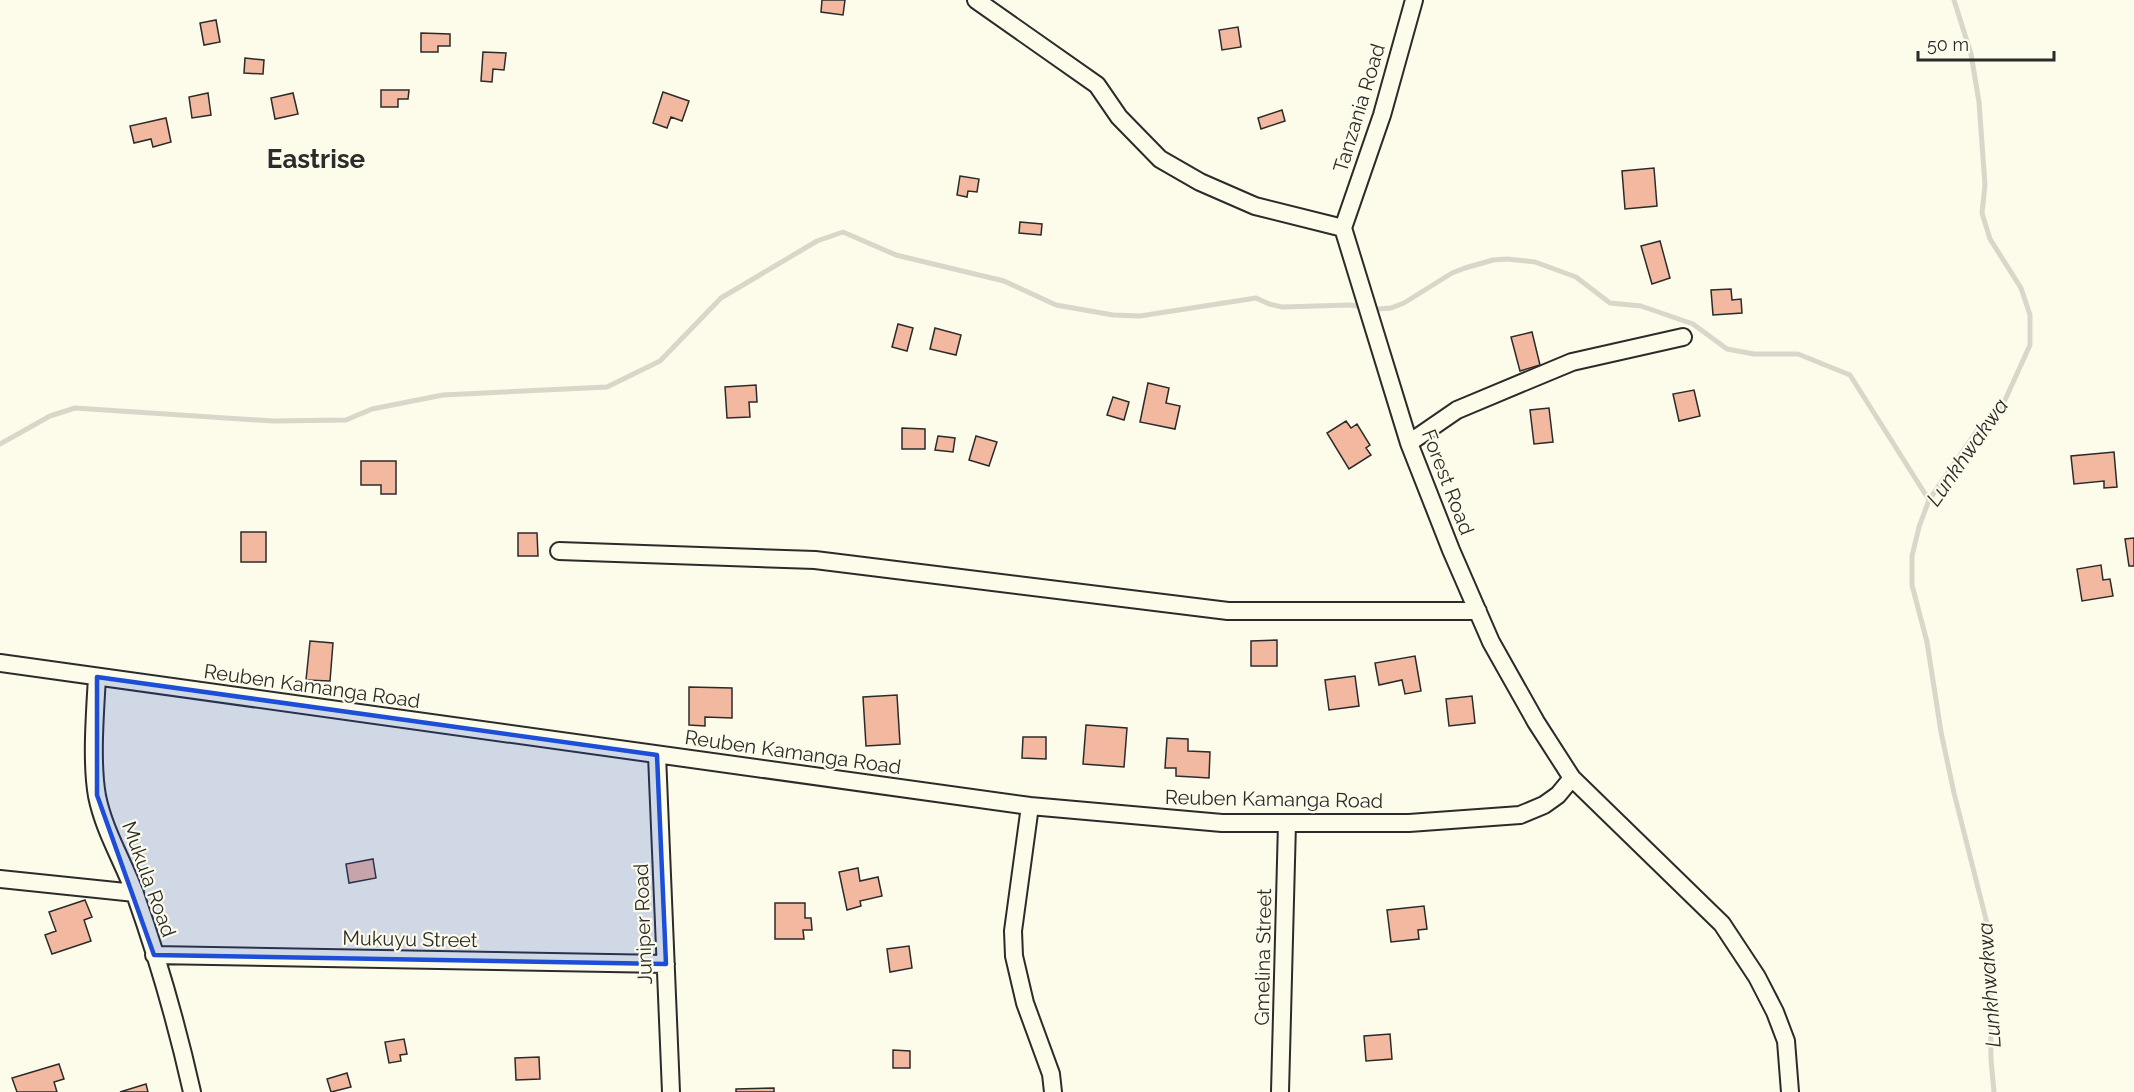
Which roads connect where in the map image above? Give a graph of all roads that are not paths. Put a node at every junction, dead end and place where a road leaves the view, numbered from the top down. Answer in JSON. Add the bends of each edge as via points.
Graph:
{"nodes":[{"id":1,"x":976,"y":0,"type":"edge"},
{"id":2,"x":1413,"y":0,"type":"edge"},
{"id":3,"x":1343,"y":228,"type":"junction"},
{"id":4,"x":1683,"y":337,"type":"dead end"},
{"id":5,"x":1409,"y":443,"type":"junction"},
{"id":6,"x":559,"y":551,"type":"dead end"},
{"id":7,"x":1478,"y":611,"type":"junction"},
{"id":8,"x":0,"y":663,"type":"edge"},
{"id":9,"x":97,"y":677,"type":"junction"},
{"id":10,"x":657,"y":755,"type":"junction"},
{"id":11,"x":1572,"y":778,"type":"junction"},
{"id":12,"x":1030,"y":806,"type":"junction"},
{"id":13,"x":1287,"y":823,"type":"junction"},
{"id":14,"x":0,"y":879,"type":"edge"},
{"id":15,"x":135,"y":893,"type":"junction"},
{"id":16,"x":154,"y":955,"type":"junction"},
{"id":17,"x":666,"y":964,"type":"junction"},
{"id":18,"x":192,"y":1092,"type":"edge"},
{"id":19,"x":671,"y":1092,"type":"edge"},
{"id":20,"x":1053,"y":1092,"type":"edge"},
{"id":21,"x":1280,"y":1092,"type":"edge"},
{"id":22,"x":1790,"y":1092,"type":"edge"}],
"edges":[{"from":1,"to":3,"type":"street","via":[[1097,85],[1119,117],[1160,159],[1255,206]]},
{"from":2,"to":3,"type":"street","name":"Tanzania Road","via":[[1382,115]]},
{"from":3,"to":5,"type":"street","name":"Forest Road"},
{"from":4,"to":5,"type":"street","via":[[1572,362],[1457,410]]},
{"from":5,"to":7,"type":"street","name":"Forest Road"},
{"from":6,"to":7,"type":"street","via":[[815,560],[1228,611]]},
{"from":7,"to":11,"type":"street","name":"Forest Road","via":[[1536,722]]},
{"from":8,"to":9,"type":"street","name":"Reuben Kamanga Road"},
{"from":9,"to":10,"type":"street","name":"Reuben Kamanga Road"},
{"from":9,"to":15,"type":"street","name":"Mukula Road","via":[[97,795]]},
{"from":10,"to":12,"type":"street","name":"Reuben Kamanga Road"},
{"from":10,"to":17,"type":"street","name":"Juniper Road"},
{"from":11,"to":13,"type":"street","name":"Reuben Kamanga Road","via":[[1544,806],[1520,814],[1409,823]]},
{"from":11,"to":22,"type":"street","name":"Forest Road","via":[[1722,924],[1775,1012],[1786,1041]]},
{"from":12,"to":13,"type":"street","name":"Reuben Kamanga Road","via":[[1222,823]]},
{"from":12,"to":20,"type":"street","via":[[1013,931],[1014,956],[1025,1003],[1051,1074]]},
{"from":13,"to":21,"type":"street","name":"Gmelina Street"},
{"from":14,"to":15,"type":"street"},
{"from":15,"to":16,"type":"street","name":"Mukula Road"},
{"from":16,"to":17,"type":"street","name":"Mukuyu Street"},
{"from":16,"to":18,"type":"street","name":"Mukula Road"},
{"from":17,"to":19,"type":"street","name":"Juniper Road"}]}
